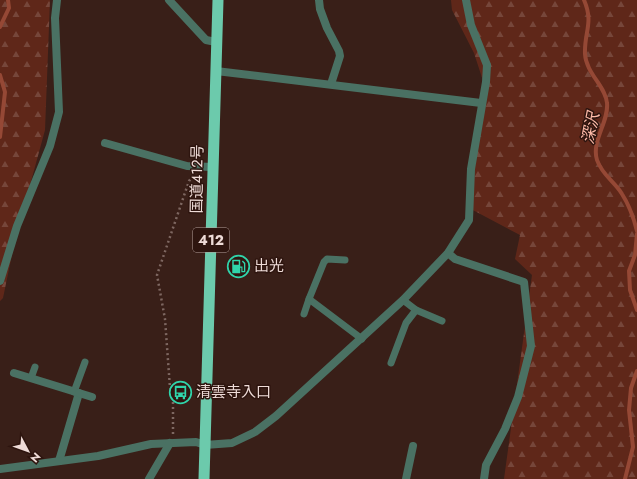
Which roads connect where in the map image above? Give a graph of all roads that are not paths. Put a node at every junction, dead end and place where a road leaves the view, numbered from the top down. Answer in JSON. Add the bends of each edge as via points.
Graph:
{"nodes":[{"id":1,"x":57,"y":0,"type":"edge"},
{"id":2,"x":169,"y":0,"type":"edge"},
{"id":3,"x":218,"y":0,"type":"edge"},
{"id":4,"x":319,"y":0,"type":"edge"},
{"id":5,"x":466,"y":0,"type":"edge"},
{"id":6,"x":216,"y":42,"type":"junction"},
{"id":7,"x":216,"y":71,"type":"junction"},
{"id":8,"x":331,"y":84,"type":"junction"},
{"id":9,"x":481,"y":103,"type":"junction"},
{"id":10,"x":105,"y":143,"type":"dead end"},
{"id":11,"x":212,"y":167,"type":"junction"},
{"id":12,"x":448,"y":253,"type":"junction"},
{"id":13,"x":345,"y":260,"type":"dead end"},
{"id":14,"x":0,"y":282,"type":"edge"},
{"id":15,"x":310,"y":299,"type":"junction"},
{"id":16,"x":403,"y":300,"type":"junction"},
{"id":17,"x":416,"y":310,"type":"junction"},
{"id":18,"x":304,"y":314,"type":"dead end"},
{"id":19,"x":442,"y":321,"type":"dead end"},
{"id":20,"x":362,"y":339,"type":"junction"},
{"id":21,"x":85,"y":362,"type":"dead end"},
{"id":22,"x":391,"y":363,"type":"dead end"},
{"id":23,"x":35,"y":367,"type":"dead end"},
{"id":24,"x":14,"y":373,"type":"dead end"},
{"id":25,"x":31,"y":378,"type":"junction"},
{"id":26,"x":77,"y":392,"type":"junction"},
{"id":27,"x":92,"y":397,"type":"dead end"},
{"id":28,"x":172,"y":443,"type":"junction"},
{"id":29,"x":205,"y":445,"type":"junction"},
{"id":30,"x":413,"y":446,"type":"dead end"},
{"id":31,"x":59,"y":461,"type":"junction"},
{"id":32,"x":0,"y":469,"type":"edge"},
{"id":33,"x":149,"y":479,"type":"edge"},
{"id":34,"x":204,"y":479,"type":"edge"},
{"id":35,"x":406,"y":479,"type":"edge"},
{"id":36,"x":484,"y":479,"type":"edge"}],
"edges":[{"from":1,"to":14,"type":"street","via":[[55,18],[59,112],[50,146],[17,226]]},
{"from":2,"to":6,"type":"street","via":[[206,40]]},
{"from":3,"to":6,"type":"highway","name":"国道412号","number":"412"},
{"from":4,"to":8,"type":"street","via":[[327,28],[340,56]]},
{"from":5,"to":9,"type":"street","via":[[471,25],[486,65],[486,82]]},
{"from":6,"to":7,"type":"highway","name":"国道412号","number":"412"},
{"from":7,"to":8,"type":"street"},
{"from":7,"to":11,"type":"highway","name":"国道412号","number":"412"},
{"from":8,"to":9,"type":"street"},
{"from":9,"to":12,"type":"street","via":[[470,169],[469,220]]},
{"from":10,"to":11,"type":"street","via":[[187,166]]},
{"from":11,"to":29,"type":"highway","name":"国道412号","number":"412"},
{"from":12,"to":16,"type":"street"},
{"from":12,"to":36,"type":"street","via":[[455,259],[524,282],[531,346],[518,397],[486,465]]},
{"from":13,"to":15,"type":"lane","via":[[327,259],[324,262]]},
{"from":15,"to":18,"type":"lane"},
{"from":15,"to":20,"type":"lane"},
{"from":16,"to":17,"type":"lane"},
{"from":16,"to":20,"type":"street"},
{"from":17,"to":19,"type":"lane"},
{"from":17,"to":22,"type":"lane","via":[[406,323]]},
{"from":20,"to":29,"type":"street","via":[[255,432],[232,443]]},
{"from":21,"to":26,"type":"lane"},
{"from":23,"to":25,"type":"lane"},
{"from":24,"to":25,"type":"street"},
{"from":25,"to":26,"type":"street"},
{"from":26,"to":27,"type":"street"},
{"from":26,"to":31,"type":"street"},
{"from":28,"to":29,"type":"street","via":[[196,442]]},
{"from":28,"to":31,"type":"street","via":[[151,444],[98,456]]},
{"from":28,"to":33,"type":"street"},
{"from":29,"to":34,"type":"highway","name":"国道412号","number":"412"},
{"from":30,"to":35,"type":"street"},
{"from":31,"to":32,"type":"street"}]}
